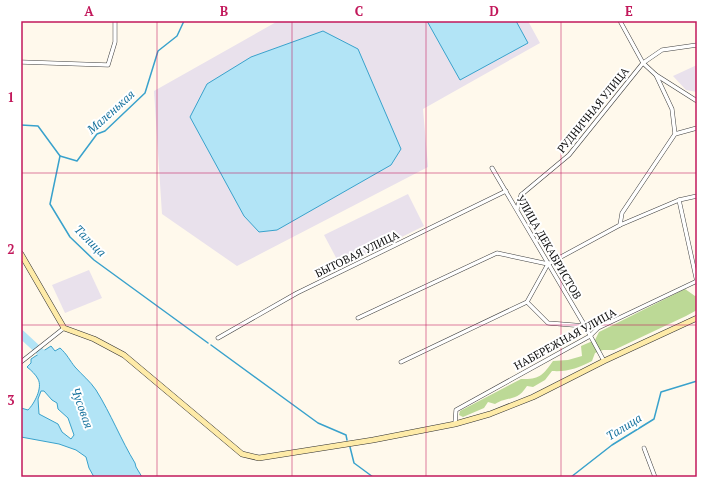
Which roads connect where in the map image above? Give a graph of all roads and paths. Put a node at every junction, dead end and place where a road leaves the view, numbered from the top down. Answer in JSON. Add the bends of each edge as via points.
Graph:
{"nodes":[{"id":1,"x":115,"y":21,"type":"edge"},
{"id":2,"x":620,"y":21,"type":"edge"},
{"id":3,"x":697,"y":45,"type":"edge"},
{"id":4,"x":21,"y":62,"type":"edge"},
{"id":5,"x":642,"y":63,"type":"junction"},
{"id":6,"x":656,"y":74,"type":"junction"},
{"id":7,"x":697,"y":101,"type":"edge"},
{"id":8,"x":697,"y":128,"type":"edge"},
{"id":9,"x":675,"y":134,"type":"junction"},
{"id":10,"x":492,"y":168,"type":"dead end"},
{"id":11,"x":506,"y":191,"type":"junction"},
{"id":12,"x":697,"y":196,"type":"edge"},
{"id":13,"x":680,"y":200,"type":"junction"},
{"id":14,"x":517,"y":208,"type":"junction"},
{"id":15,"x":620,"y":225,"type":"junction"},
{"id":16,"x":21,"y":254,"type":"edge"},
{"id":17,"x":548,"y":264,"type":"junction"},
{"id":18,"x":697,"y":281,"type":"edge"},
{"id":19,"x":527,"y":302,"type":"junction"},
{"id":20,"x":358,"y":318,"type":"dead end"},
{"id":21,"x":697,"y":318,"type":"edge"},
{"id":22,"x":585,"y":326,"type":"junction"},
{"id":23,"x":64,"y":328,"type":"junction"},
{"id":24,"x":590,"y":336,"type":"junction"},
{"id":25,"x":218,"y":338,"type":"dead end"},
{"id":26,"x":604,"y":361,"type":"junction"},
{"id":27,"x":21,"y":362,"type":"edge"},
{"id":28,"x":401,"y":362,"type":"dead end"},
{"id":29,"x":455,"y":424,"type":"junction"},
{"id":30,"x":644,"y":448,"type":"dead end"},
{"id":31,"x":655,"y":477,"type":"edge"}],
"edges":[{"from":1,"to":4,"type":"street","via":[[115,42],[108,65]]},
{"from":2,"to":5,"type":"street"},
{"from":3,"to":5,"type":"street","name":"РУДНИЧНАЯ УЛИЦА","via":[[662,50]]},
{"from":5,"to":6,"type":"street"},
{"from":5,"to":14,"type":"street","name":"РУДНИЧНАЯ УЛИЦА","via":[[569,156],[521,195]]},
{"from":6,"to":7,"type":"street"},
{"from":6,"to":9,"type":"street","via":[[672,109]]},
{"from":8,"to":9,"type":"street"},
{"from":9,"to":15,"type":"street","via":[[622,213]]},
{"from":10,"to":11,"type":"street","name":"УЛИЦА ДЕКАБРИСТОВ"},
{"from":11,"to":14,"type":"street","name":"УЛИЦА ДЕКАБРИСТОВ"},
{"from":11,"to":25,"type":"street","name":"БЫТОВАЯ УЛИЦА","via":[[297,292]]},
{"from":12,"to":13,"type":"street"},
{"from":13,"to":15,"type":"street"},
{"from":13,"to":18,"type":"street"},
{"from":14,"to":17,"type":"street","name":"УЛИЦА ДЕКАБРИСТОВ"},
{"from":15,"to":17,"type":"street"},
{"from":16,"to":23,"type":"street"},
{"from":17,"to":19,"type":"street"},
{"from":17,"to":20,"type":"street","via":[[497,253]]},
{"from":17,"to":22,"type":"street","name":"УЛИЦА ДЕКАБРИСТОВ"},
{"from":18,"to":24,"type":"street","name":"НАБЕРЕЖНАЯ УЛИЦА","via":[[598,328]]},
{"from":19,"to":22,"type":"street","via":[[548,323]]},
{"from":19,"to":28,"type":"street"},
{"from":21,"to":26,"type":"street"},
{"from":22,"to":24,"type":"street","name":"УЛИЦА ДЕКАБРИСТОВ"},
{"from":23,"to":27,"type":"street"},
{"from":23,"to":29,"type":"street","via":[[94,339],[124,355],[242,454],[259,458]]},
{"from":24,"to":26,"type":"street","name":"УЛИЦА ДЕКАБРИСТОВ"},
{"from":24,"to":29,"type":"street","name":"НАБЕРЕЖНАЯ УЛИЦА","via":[[456,410]]},
{"from":26,"to":29,"type":"street","via":[[532,397],[490,414]]},
{"from":30,"to":31,"type":"street"}]}
